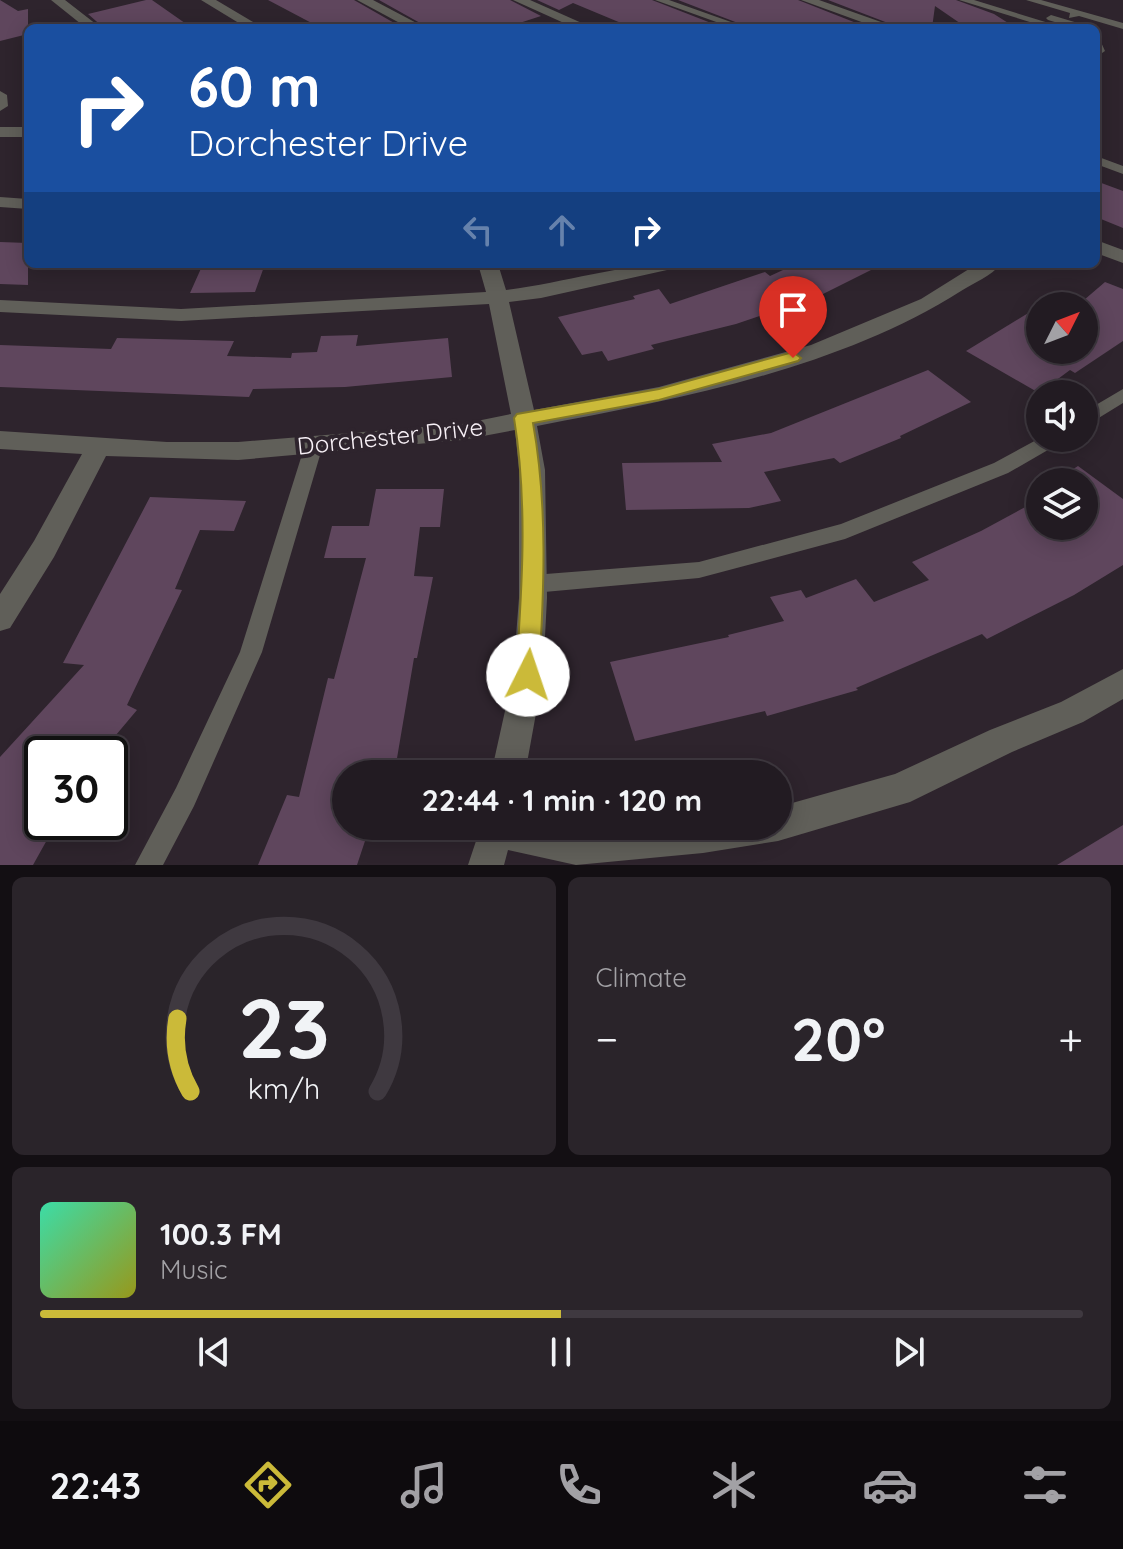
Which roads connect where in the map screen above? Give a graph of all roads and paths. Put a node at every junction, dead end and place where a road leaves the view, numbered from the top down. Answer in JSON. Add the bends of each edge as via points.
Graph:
{"nodes":[{"id":1,"x":57,"y":0,"type":"edge"},
{"id":2,"x":207,"y":0,"type":"edge"},
{"id":3,"x":363,"y":0,"type":"edge"},
{"id":4,"x":519,"y":0,"type":"edge"},
{"id":5,"x":660,"y":0,"type":"edge"},
{"id":6,"x":964,"y":0,"type":"edge"},
{"id":7,"x":991,"y":0,"type":"edge"},
{"id":8,"x":1031,"y":0,"type":"edge"},
{"id":9,"x":815,"y":1,"type":"edge"},
{"id":10,"x":1078,"y":13,"type":"junction"},
{"id":11,"x":89,"y":24,"type":"edge"},
{"id":12,"x":249,"y":24,"type":"edge"},
{"id":13,"x":411,"y":24,"type":"edge"},
{"id":14,"x":576,"y":24,"type":"edge"},
{"id":15,"x":731,"y":24,"type":"edge"},
{"id":16,"x":880,"y":24,"type":"edge"},
{"id":17,"x":1057,"y":24,"type":"edge"},
{"id":18,"x":1058,"y":24,"type":"edge"},
{"id":19,"x":1062,"y":24,"type":"edge"},
{"id":20,"x":1123,"y":26,"type":"edge"},
{"id":21,"x":1100,"y":32,"type":"edge"},
{"id":22,"x":1110,"y":35,"type":"dead end"},
{"id":23,"x":0,"y":95,"type":"edge"},
{"id":24,"x":0,"y":106,"type":"edge"},
{"id":25,"x":0,"y":132,"type":"edge"},
{"id":26,"x":24,"y":132,"type":"edge"},
{"id":27,"x":1100,"y":161,"type":"edge"},
{"id":28,"x":1123,"y":170,"type":"edge"},
{"id":29,"x":0,"y":202,"type":"edge"},
{"id":30,"x":24,"y":204,"type":"edge"},
{"id":31,"x":1100,"y":248,"type":"edge"},
{"id":32,"x":1123,"y":257,"type":"edge"},
{"id":33,"x":489,"y":268,"type":"edge"},
{"id":34,"x":649,"y":268,"type":"edge"},
{"id":35,"x":985,"y":268,"type":"edge"},
{"id":36,"x":498,"y":297,"type":"junction"},
{"id":37,"x":0,"y":306,"type":"edge"},
{"id":38,"x":1123,"y":395,"type":"edge"},
{"id":39,"x":1098,"y":412,"type":"edge"},
{"id":40,"x":523,"y":418,"type":"junction"},
{"id":41,"x":0,"y":440,"type":"edge"},
{"id":42,"x":314,"y":445,"type":"junction"},
{"id":43,"x":99,"y":446,"type":"junction"},
{"id":44,"x":1029,"y":452,"type":"edge"},
{"id":45,"x":533,"y":584,"type":"junction"},
{"id":46,"x":0,"y":619,"type":"edge"},
{"id":47,"x":1123,"y":683,"type":"edge"},
{"id":48,"x":511,"y":760,"type":"edge"},
{"id":49,"x":792,"y":820,"type":"edge"},
{"id":50,"x":493,"y":840,"type":"edge"},
{"id":51,"x":540,"y":840,"type":"edge"},
{"id":52,"x":658,"y":840,"type":"edge"},
{"id":53,"x":148,"y":865,"type":"edge"},
{"id":54,"x":486,"y":865,"type":"edge"}],
"edges":[{"from":1,"to":11,"type":"street"},
{"from":2,"to":12,"type":"street"},
{"from":3,"to":13,"type":"street"},
{"from":4,"to":14,"type":"street"},
{"from":5,"to":15,"type":"lane"},
{"from":6,"to":17,"type":"lane"},
{"from":7,"to":18,"type":"lane"},
{"from":8,"to":10,"type":"lane"},
{"from":9,"to":16,"type":"street"},
{"from":10,"to":19,"type":"lane"},
{"from":10,"to":20,"type":"lane"},
{"from":21,"to":22,"type":"lane"},
{"from":23,"to":24,"type":"street"},
{"from":25,"to":26,"type":"street"},
{"from":27,"to":28,"type":"lane"},
{"from":29,"to":30,"type":"street"},
{"from":31,"to":32,"type":"street"},
{"from":33,"to":36,"type":"street"},
{"from":34,"to":36,"type":"street"},
{"from":35,"to":40,"type":"street","name":"Dorchester Drive","via":[[928,303],[819,350],[659,395]]},
{"from":36,"to":37,"type":"street","via":[[181,315]]},
{"from":36,"to":40,"type":"street"},
{"from":38,"to":39,"type":"lane"},
{"from":40,"to":42,"type":"street","name":"Dorchester Drive","via":[[462,432]]},
{"from":40,"to":45,"type":"street","via":[[532,470]]},
{"from":41,"to":43,"type":"street","name":"Dorchester Drive"},
{"from":42,"to":43,"type":"street","name":"Dorchester Drive","via":[[167,451]]},
{"from":42,"to":53,"type":"lane","via":[[251,652]]},
{"from":43,"to":46,"type":"street"},
{"from":44,"to":45,"type":"lane","via":[[845,531],[699,570]]},
{"from":45,"to":48,"type":"street","via":[[528,675]]},
{"from":47,"to":49,"type":"street","via":[[1072,712],[898,790]]},
{"from":50,"to":54,"type":"street"},
{"from":51,"to":52,"type":"street","via":[[569,848]]}]}
